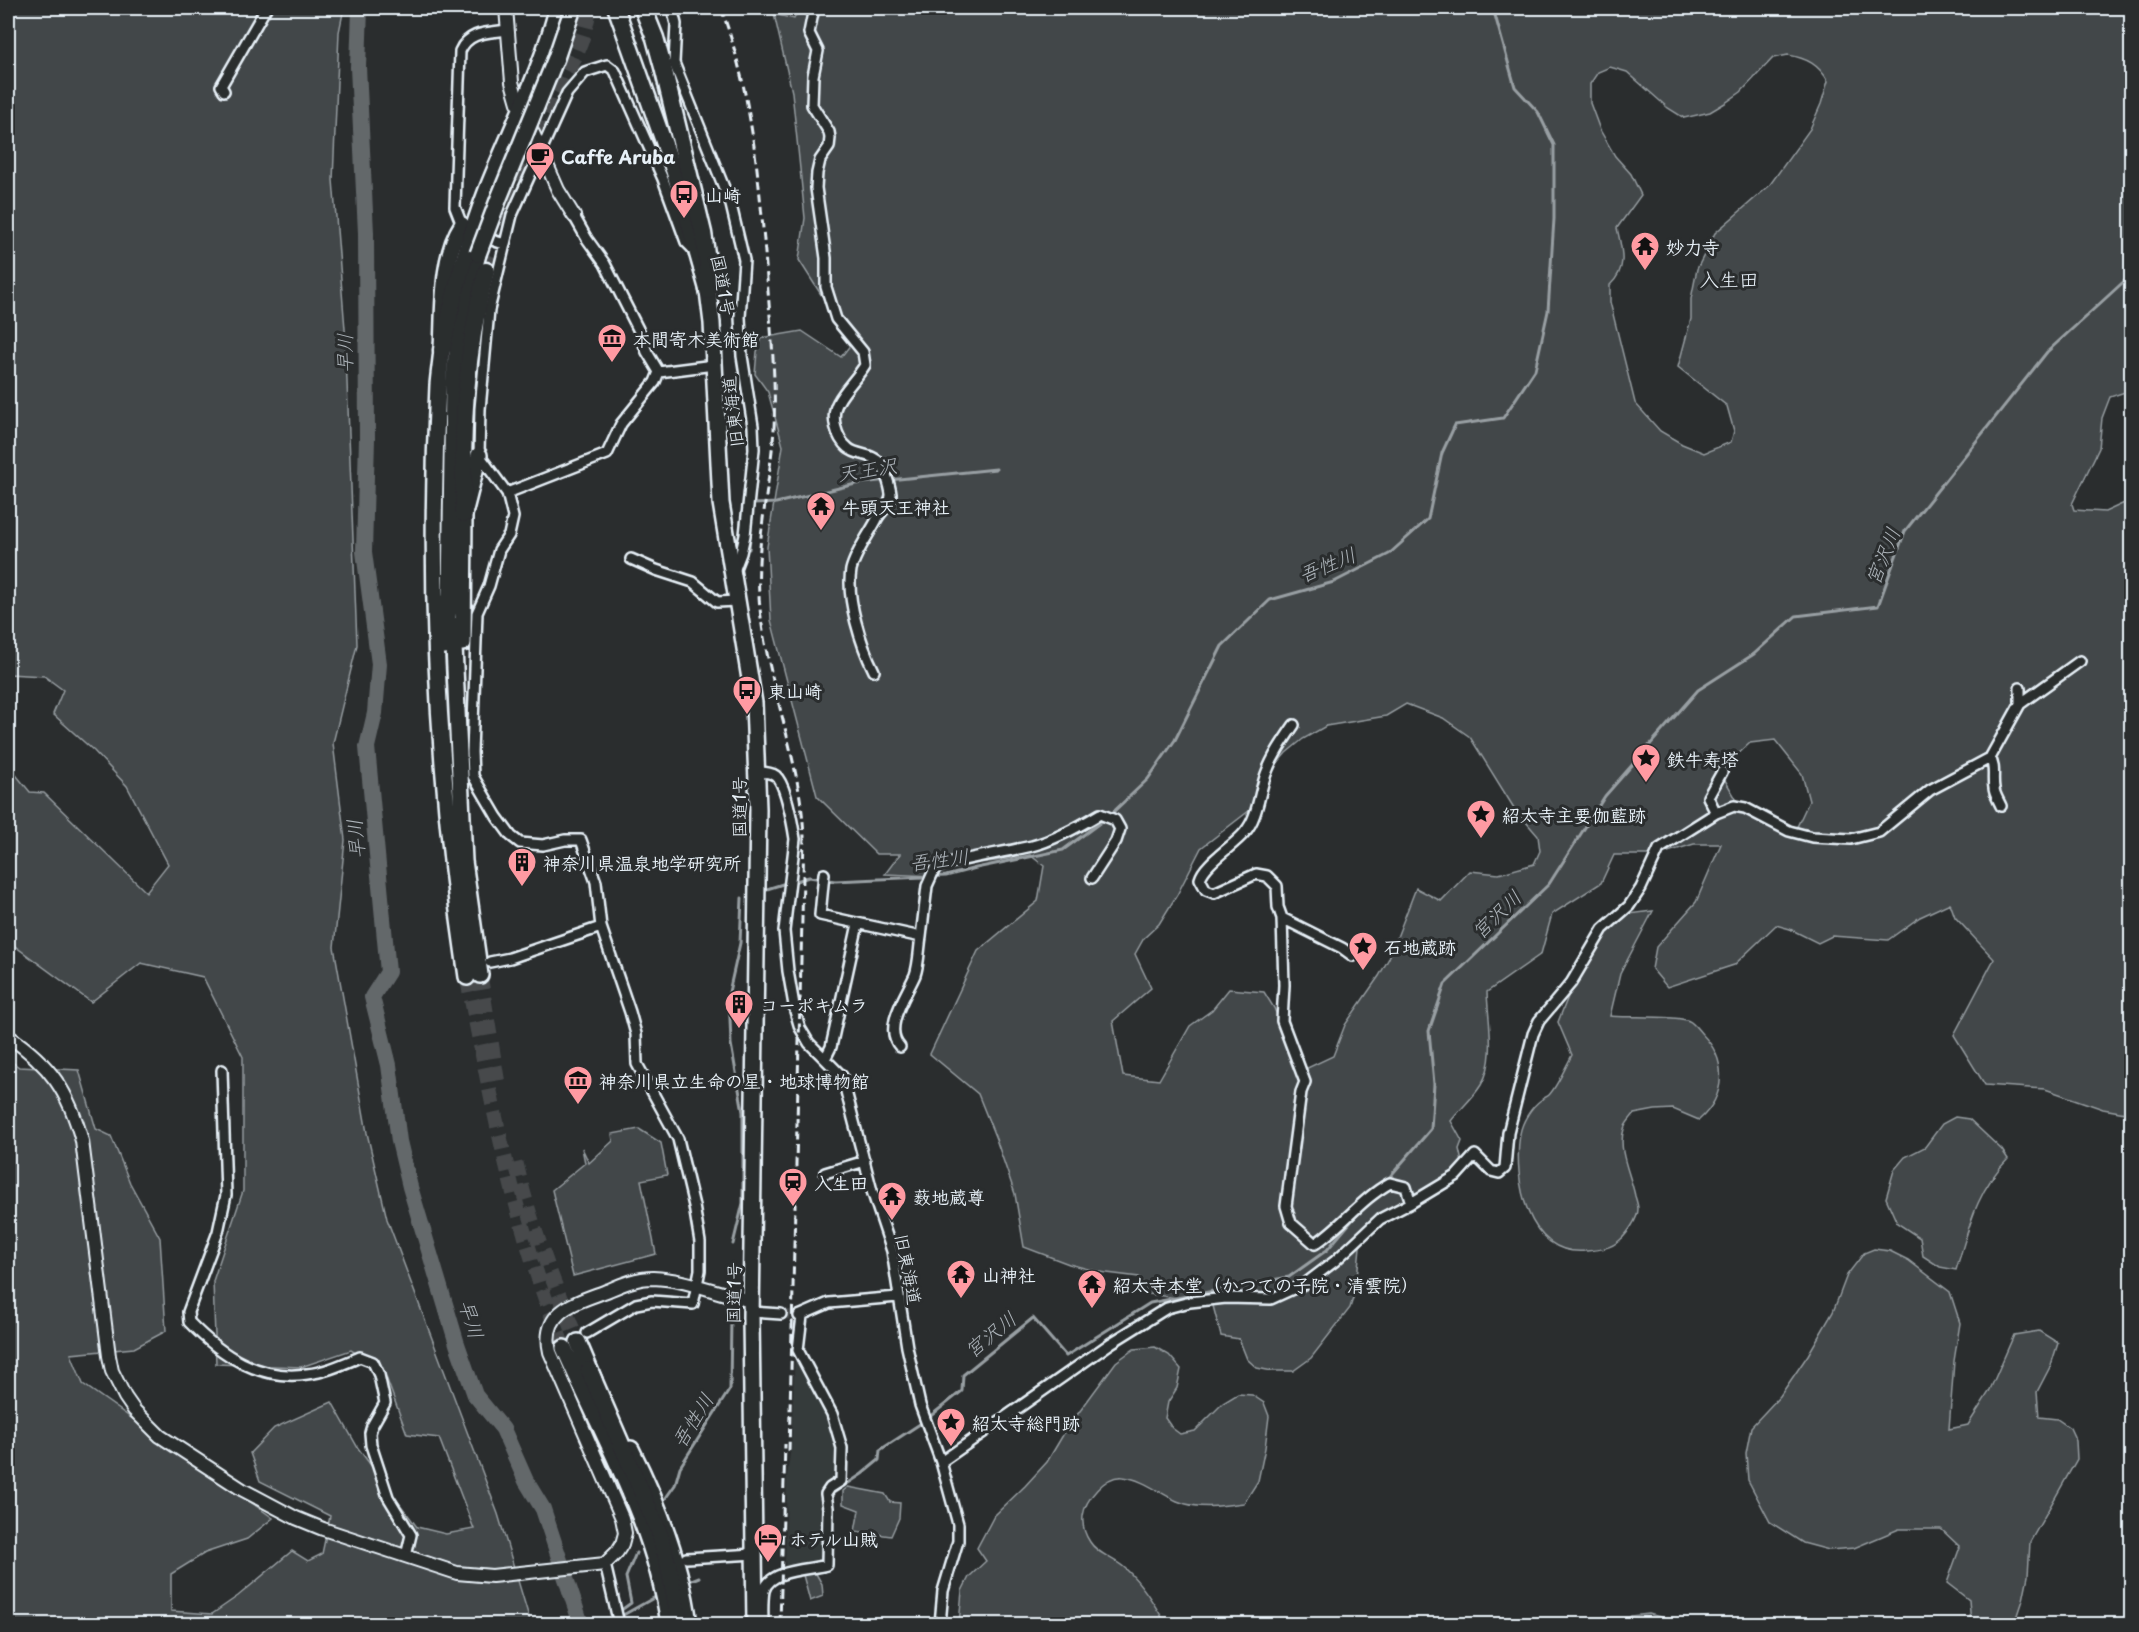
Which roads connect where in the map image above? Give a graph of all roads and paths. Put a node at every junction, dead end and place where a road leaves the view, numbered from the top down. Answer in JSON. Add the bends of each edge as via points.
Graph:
{"nodes":[{"id":1,"x":266,"y":8,"type":"edge"},
{"id":2,"x":506,"y":8,"type":"edge"},
{"id":3,"x":558,"y":8,"type":"edge"},
{"id":4,"x":573,"y":8,"type":"edge"},
{"id":5,"x":616,"y":8,"type":"edge"},
{"id":6,"x":643,"y":8,"type":"edge"},
{"id":7,"x":672,"y":8,"type":"edge"},
{"id":8,"x":814,"y":8,"type":"edge"},
{"id":9,"x":508,"y":30,"type":"junction"},
{"id":10,"x":224,"y":91,"type":"dead end"},
{"id":11,"x":518,"y":103,"type":"dead end"},
{"id":12,"x":533,"y":133,"type":"dead end"},
{"id":13,"x":541,"y":150,"type":"junction"},
{"id":14,"x":574,"y":216,"type":"joint"},
{"id":15,"x":465,"y":227,"type":"joint"},
{"id":16,"x":492,"y":240,"type":"dead end"},
{"id":17,"x":504,"y":244,"type":"junction"},
{"id":18,"x":699,"y":256,"type":"junction"},
{"id":19,"x":486,"y":271,"type":"tunnel mouth"},
{"id":20,"x":708,"y":291,"type":"junction"},
{"id":21,"x":442,"y":350,"type":"junction"},
{"id":22,"x":714,"y":365,"type":"junction"},
{"id":23,"x":659,"y":372,"type":"junction"},
{"id":24,"x":479,"y":455,"type":"junction"},
{"id":25,"x":507,"y":493,"type":"junction"},
{"id":26,"x":464,"y":514,"type":"junction"},
{"id":27,"x":631,"y":559,"type":"dead end"},
{"id":28,"x":734,"y":572,"type":"junction"},
{"id":29,"x":450,"y":595,"type":"junction"},
{"id":30,"x":737,"y":601,"type":"junction"},
{"id":31,"x":2080,"y":662,"type":"dead end"},
{"id":32,"x":874,"y":671,"type":"dead end"},
{"id":33,"x":2020,"y":688,"type":"dead end"},
{"id":34,"x":2020,"y":704,"type":"junction"},
{"id":35,"x":458,"y":718,"type":"junction"},
{"id":36,"x":1294,"y":725,"type":"dead end"},
{"id":37,"x":1990,"y":758,"type":"junction"},
{"id":38,"x":444,"y":760,"type":"junction"},
{"id":39,"x":758,"y":771,"type":"junction"},
{"id":40,"x":1722,"y":772,"type":"dead end"},
{"id":41,"x":2001,"y":806,"type":"dead end"},
{"id":42,"x":1716,"y":813,"type":"junction"},
{"id":43,"x":824,"y":874,"type":"dead end"},
{"id":44,"x":1092,"y":878,"type":"dead end"},
{"id":45,"x":1281,"y":918,"type":"junction"},
{"id":46,"x":858,"y":924,"type":"junction"},
{"id":47,"x":601,"y":927,"type":"junction"},
{"id":48,"x":921,"y":937,"type":"junction"},
{"id":49,"x":1353,"y":956,"type":"dead end"},
{"id":50,"x":490,"y":962,"type":"dead end"},
{"id":51,"x":8,"y":1036,"type":"edge"},
{"id":52,"x":900,"y":1047,"type":"dead end"},
{"id":53,"x":825,"y":1059,"type":"junction"},
{"id":54,"x":222,"y":1070,"type":"dead end"},
{"id":55,"x":865,"y":1161,"type":"junction"},
{"id":56,"x":825,"y":1173,"type":"dead end"},
{"id":57,"x":1412,"y":1203,"type":"junction"},
{"id":58,"x":698,"y":1287,"type":"junction"},
{"id":59,"x":898,"y":1297,"type":"junction"},
{"id":60,"x":752,"y":1306,"type":"junction"},
{"id":61,"x":782,"y":1314,"type":"tunnel mouth"},
{"id":62,"x":576,"y":1341,"type":"junction"},
{"id":63,"x":589,"y":1370,"type":"junction"},
{"id":64,"x":941,"y":1462,"type":"junction"},
{"id":65,"x":408,"y":1548,"type":"junction"},
{"id":66,"x":755,"y":1554,"type":"junction"},
{"id":67,"x":686,"y":1558,"type":"dead end"},
{"id":68,"x":601,"y":1565,"type":"junction"},
{"id":69,"x":618,"y":1623,"type":"edge"},
{"id":70,"x":669,"y":1624,"type":"edge"},
{"id":71,"x":680,"y":1624,"type":"edge"},
{"id":72,"x":689,"y":1624,"type":"edge"},
{"id":73,"x":755,"y":1624,"type":"edge"},
{"id":74,"x":762,"y":1624,"type":"edge"},
{"id":75,"x":940,"y":1624,"type":"edge"}],
"edges":[{"from":1,"to":10,"type":"street","via":[[221,86]]},
{"from":2,"to":9,"type":"street"},
{"from":3,"to":21,"type":"highway","via":[[468,244]]},
{"from":4,"to":29,"type":"highway","bridge":true,"via":[[478,254],[466,299],[453,385]]},
{"from":5,"to":18,"type":"highway","name":"国道1号","via":[[674,171]]},
{"from":6,"to":20,"type":"highway","via":[[656,38],[704,233]]},
{"from":7,"to":28,"type":"street","name":"旧東海道","via":[[676,24],[674,63],[731,205],[744,260],[742,356],[754,449],[745,535]]},
{"from":8,"to":32,"type":"street","via":[[809,33],[818,51],[812,105],[830,138],[820,160],[816,188],[826,287],[836,319],[863,352],[865,365],[837,403],[834,416],[838,435],[849,449],[881,464],[891,492],[891,501],[877,518],[851,571],[854,620]]},
{"from":9,"to":11,"type":"street","via":[[512,82]]},
{"from":9,"to":15,"type":"street","via":[[474,35],[460,51],[455,207]]},
{"from":12,"to":13,"type":"street"},
{"from":13,"to":14,"type":"street"},
{"from":13,"to":17,"type":"street","via":[[512,215]]},
{"from":13,"to":18,"type":"street","via":[[567,93],[585,72],[611,67],[663,179],[686,242]]},
{"from":14,"to":23,"type":"street","via":[[605,264]]},
{"from":15,"to":21,"type":"highway","via":[[456,234],[447,273]]},
{"from":16,"to":17,"type":"street"},
{"from":17,"to":24,"type":"street","via":[[485,342]]},
{"from":18,"to":20,"type":"highway","name":"国道1号"},
{"from":19,"to":26,"type":"highway","via":[[468,361]]},
{"from":20,"to":22,"type":"highway","name":"国道1号"},
{"from":21,"to":38,"type":"highway","via":[[436,429],[436,621]]},
{"from":22,"to":23,"type":"street"},
{"from":22,"to":28,"type":"highway","name":"国道1号","via":[[721,503]]},
{"from":23,"to":25,"type":"street","via":[[621,424],[607,454]]},
{"from":24,"to":25,"type":"street"},
{"from":24,"to":26,"type":"highway"},
{"from":25,"to":47,"type":"street","via":[[513,517],[509,535],[499,550],[477,613],[473,776],[497,817],[520,843],[543,845],[581,840],[596,882]]},
{"from":26,"to":35,"type":"highway"},
{"from":27,"to":30,"type":"street","via":[[693,582],[717,602]]},
{"from":28,"to":30,"type":"highway","name":"国道1号"},
{"from":29,"to":35,"type":"highway"},
{"from":29,"to":38,"type":"highway","via":[[445,645]]},
{"from":30,"to":39,"type":"highway","name":"国道1号","via":[[754,703]]},
{"from":31,"to":34,"type":"street"},
{"from":33,"to":34,"type":"street"},
{"from":34,"to":37,"type":"street"},
{"from":35,"to":38,"type":"highway","via":[[474,976],[449,839]]},
{"from":36,"to":45,"type":"street","via":[[1266,774],[1247,830],[1202,871],[1200,879],[1206,890],[1214,893],[1256,873],[1268,876],[1277,886]]},
{"from":37,"to":41,"type":"street","via":[[1994,789]]},
{"from":37,"to":42,"type":"street","via":[[1930,790],[1880,832],[1864,837],[1812,837],[1734,806]]},
{"from":39,"to":53,"type":"street","name":"旧東海道","via":[[770,773],[778,780],[793,829],[784,931],[788,971],[800,1028]]},
{"from":39,"to":60,"type":"highway","name":"国道1号"},
{"from":40,"to":42,"type":"street","via":[[1707,797]]},
{"from":42,"to":57,"type":"street","via":[[1659,849],[1629,906],[1604,929],[1571,983],[1539,1021],[1508,1133],[1505,1168],[1499,1173],[1491,1171],[1475,1155],[1456,1176]]},
{"from":43,"to":46,"type":"street","via":[[820,915]]},
{"from":44,"to":48,"type":"street","via":[[1120,829],[1115,820],[1100,814],[1035,845],[936,866],[927,886]]},
{"from":45,"to":49,"type":"street"},
{"from":45,"to":57,"type":"street","via":[[1282,1021],[1305,1082],[1286,1206],[1291,1223],[1314,1244],[1332,1233],[1371,1194],[1390,1183],[1406,1187]]},
{"from":46,"to":48,"type":"street"},
{"from":46,"to":53,"type":"street"},
{"from":47,"to":50,"type":"street"},
{"from":47,"to":58,"type":"street","via":[[636,1034],[638,1064],[678,1139],[700,1242]]},
{"from":48,"to":52,"type":"street","via":[[915,974],[901,999],[894,1029],[894,1041]]},
{"from":51,"to":65,"type":"street","via":[[39,1060],[75,1114],[82,1141],[109,1356],[112,1371],[134,1410],[160,1436],[195,1460],[296,1518],[323,1529]]},
{"from":53,"to":55,"type":"street","name":"旧東海道","via":[[842,1076]]},
{"from":54,"to":65,"type":"street","via":[[226,1195],[218,1232],[188,1312],[189,1322],[229,1356],[259,1371],[309,1374],[360,1357],[373,1362],[385,1403],[372,1426],[370,1444],[383,1485],[411,1535]]},
{"from":55,"to":56,"type":"street"},
{"from":55,"to":59,"type":"street","name":"旧東海道","via":[[892,1251]]},
{"from":57,"to":64,"type":"street","via":[[1380,1219],[1306,1283],[1271,1299],[1226,1298],[1167,1308]]},
{"from":58,"to":60,"type":"street"},
{"from":58,"to":62,"type":"street","via":[[693,1304],[636,1304]]},
{"from":58,"to":68,"type":"street","via":[[651,1278],[623,1283],[566,1306],[558,1314],[548,1338],[556,1368],[622,1518],[622,1544]]},
{"from":59,"to":64,"type":"street","name":"旧東海道","via":[[920,1405]]},
{"from":59,"to":74,"type":"street","via":[[829,1303],[801,1316],[798,1350],[832,1414],[842,1448],[841,1481],[826,1494],[827,1565],[785,1574],[768,1583]]},
{"from":60,"to":61,"type":"street"},
{"from":60,"to":66,"type":"highway","name":"国道1号"},
{"from":62,"to":63,"type":"highway"},
{"from":62,"to":70,"type":"highway","via":[[642,1519]]},
{"from":63,"to":71,"type":"highway","via":[[659,1532]]},
{"from":63,"to":72,"type":"highway","via":[[662,1515],[679,1571]]},
{"from":64,"to":75,"type":"street","name":"旧東海道","via":[[958,1524],[958,1541],[943,1591]]},
{"from":65,"to":68,"type":"street","via":[[457,1573],[492,1576]]},
{"from":66,"to":67,"type":"street"},
{"from":66,"to":73,"type":"highway","name":"国道1号"},
{"from":68,"to":69,"type":"street"}]}
